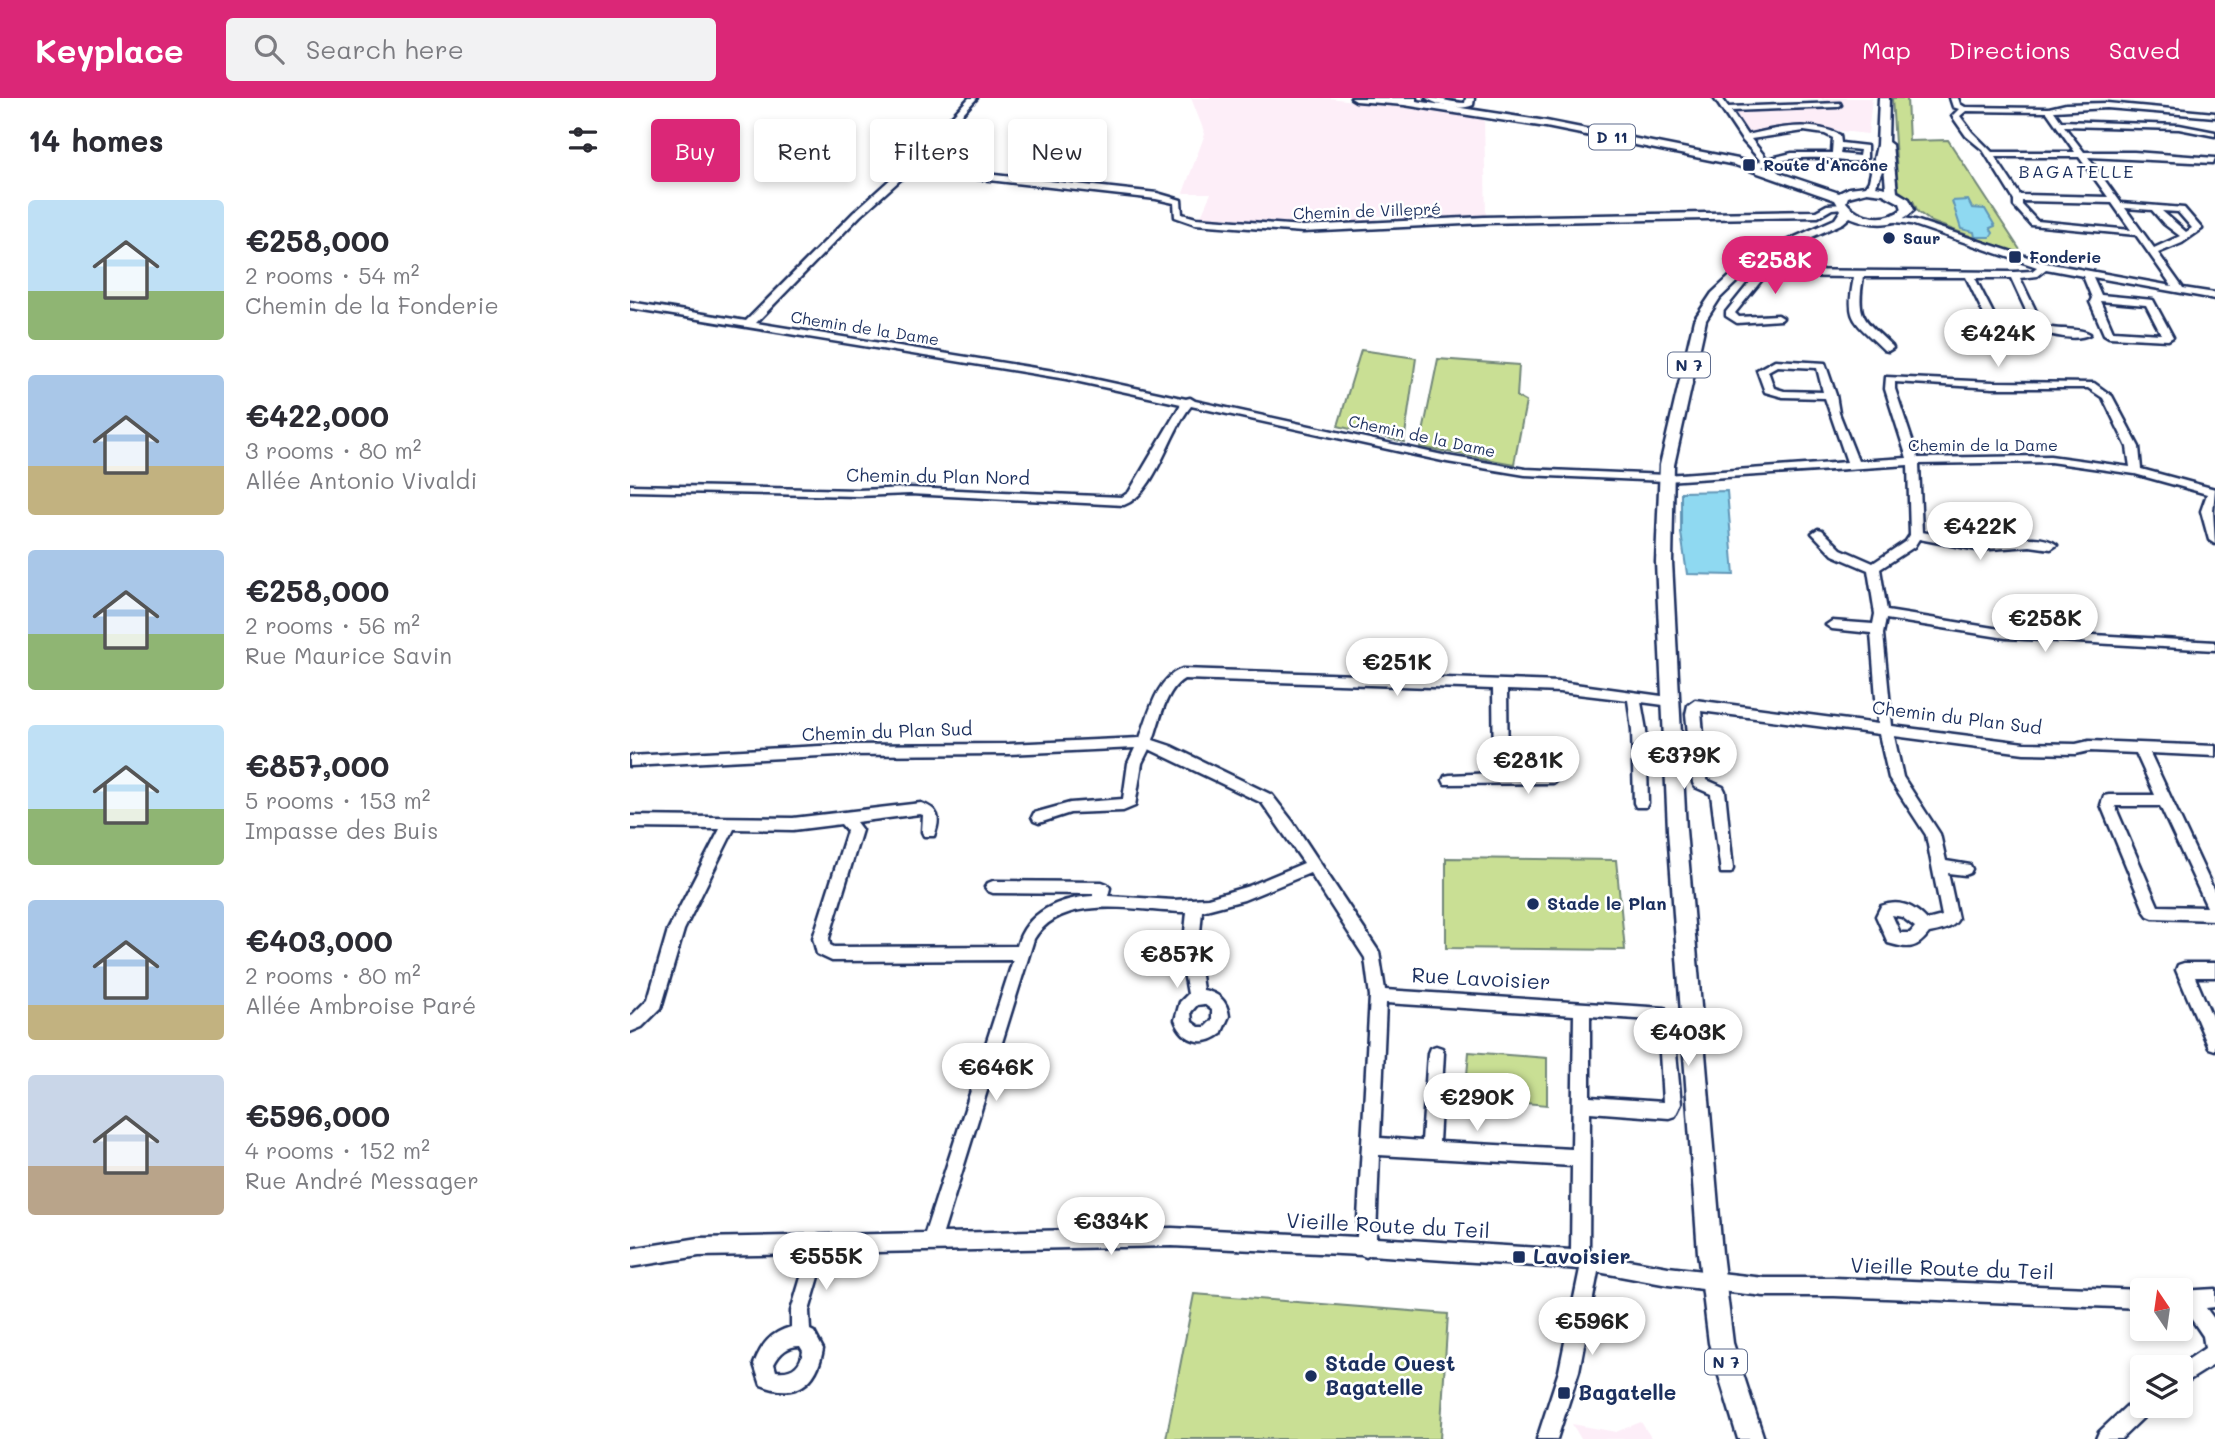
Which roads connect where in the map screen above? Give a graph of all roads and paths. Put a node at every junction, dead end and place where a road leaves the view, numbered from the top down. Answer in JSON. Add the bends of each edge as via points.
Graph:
{"nodes":[{"id":1,"x":973,"y":98,"type":"edge"},
{"id":2,"x":1356,"y":98,"type":"edge"},
{"id":3,"x":1430,"y":98,"type":"edge"},
{"id":4,"x":1470,"y":98,"type":"edge"},
{"id":5,"x":1718,"y":98,"type":"edge"},
{"id":6,"x":1884,"y":98,"type":"edge"},
{"id":7,"x":1954,"y":98,"type":"edge"},
{"id":8,"x":2082,"y":99,"type":"edge"},
{"id":9,"x":1388,"y":100,"type":"edge"},
{"id":10,"x":1409,"y":100,"type":"edge"},
{"id":11,"x":1837,"y":105,"type":"dead end"},
{"id":12,"x":1725,"y":109,"type":"junction"},
{"id":13,"x":1964,"y":109,"type":"junction"},
{"id":14,"x":2049,"y":110,"type":"junction"},
{"id":15,"x":2183,"y":111,"type":"junction"},
{"id":16,"x":2215,"y":115,"type":"edge"},
{"id":17,"x":953,"y":119,"type":"edge"},
{"id":18,"x":2059,"y":123,"type":"junction"},
{"id":19,"x":1884,"y":124,"type":"junction"},
{"id":20,"x":2190,"y":130,"type":"junction"},
{"id":21,"x":2215,"y":134,"type":"edge"},
{"id":22,"x":1745,"y":138,"type":"junction"},
{"id":23,"x":1837,"y":145,"type":"junction"},
{"id":24,"x":1989,"y":154,"type":"junction"},
{"id":25,"x":2082,"y":155,"type":"junction"},
{"id":26,"x":1833,"y":156,"type":"junction"},
{"id":27,"x":2213,"y":160,"type":"edge"},
{"id":28,"x":1761,"y":164,"type":"junction"},
{"id":29,"x":994,"y":177,"type":"edge"},
{"id":30,"x":892,"y":182,"type":"edge"},
{"id":31,"x":1868,"y":189,"type":"junction"},
{"id":32,"x":1892,"y":193,"type":"junction"},
{"id":33,"x":2017,"y":198,"type":"junction"},
{"id":34,"x":1844,"y":202,"type":"junction"},
{"id":35,"x":2117,"y":202,"type":"junction"},
{"id":36,"x":2155,"y":208,"type":"junction"},
{"id":37,"x":1908,"y":210,"type":"junction"},
{"id":38,"x":1868,"y":219,"type":"junction"},
{"id":39,"x":1892,"y":219,"type":"junction"},
{"id":40,"x":2139,"y":233,"type":"junction"},
{"id":41,"x":1950,"y":235,"type":"junction"},
{"id":42,"x":2186,"y":236,"type":"junction"},
{"id":43,"x":2153,"y":252,"type":"junction"},
{"id":44,"x":2044,"y":266,"type":"junction"},
{"id":45,"x":1745,"y":268,"type":"junction"},
{"id":46,"x":1859,"y":274,"type":"junction"},
{"id":47,"x":1969,"y":274,"type":"junction"},
{"id":48,"x":2087,"y":274,"type":"junction"},
{"id":49,"x":2014,"y":275,"type":"junction"},
{"id":50,"x":2180,"y":290,"type":"junction"},
{"id":51,"x":2215,"y":296,"type":"edge"},
{"id":52,"x":2097,"y":298,"type":"junction"},
{"id":53,"x":630,"y":305,"type":"edge"},
{"id":54,"x":1778,"y":318,"type":"dead end"},
{"id":55,"x":749,"y":324,"type":"junction"},
{"id":56,"x":1994,"y":325,"type":"dead end"},
{"id":57,"x":2085,"y":334,"type":"dead end"},
{"id":58,"x":1888,"y":348,"type":"dead end"},
{"id":59,"x":1893,"y":366,"type":"dead end"},
{"id":60,"x":1890,"y":379,"type":"junction"},
{"id":61,"x":1831,"y":395,"type":"junction"},
{"id":62,"x":1189,"y":401,"type":"junction"},
{"id":63,"x":1913,"y":461,"type":"junction"},
{"id":64,"x":1854,"y":465,"type":"junction"},
{"id":65,"x":2136,"y":471,"type":"junction"},
{"id":66,"x":1666,"y":478,"type":"junction"},
{"id":67,"x":630,"y":488,"type":"edge"},
{"id":68,"x":2214,"y":492,"type":"edge"},
{"id":69,"x":1818,"y":533,"type":"dead end"},
{"id":70,"x":1916,"y":535,"type":"junction"},
{"id":71,"x":2215,"y":540,"type":"edge"},
{"id":72,"x":2051,"y":545,"type":"dead end"},
{"id":73,"x":1874,"y":568,"type":"junction"},
{"id":74,"x":1881,"y":614,"type":"junction"},
{"id":75,"x":1832,"y":625,"type":"dead end"},
{"id":76,"x":1878,"y":629,"type":"junction"},
{"id":77,"x":2215,"y":646,"type":"edge"},
{"id":78,"x":1500,"y":684,"type":"junction"},
{"id":79,"x":1634,"y":697,"type":"junction"},
{"id":80,"x":1671,"y":701,"type":"junction"},
{"id":81,"x":1885,"y":728,"type":"junction"},
{"id":82,"x":1146,"y":743,"type":"junction"},
{"id":83,"x":2140,"y":747,"type":"junction"},
{"id":84,"x":2215,"y":751,"type":"edge"},
{"id":85,"x":630,"y":761,"type":"edge"},
{"id":86,"x":1502,"y":778,"type":"junction"},
{"id":87,"x":1553,"y":778,"type":"dead end"},
{"id":88,"x":1450,"y":780,"type":"dead end"},
{"id":89,"x":2163,"y":801,"type":"junction"},
{"id":90,"x":1642,"y":803,"type":"dead end"},
{"id":91,"x":1039,"y":817,"type":"dead end"},
{"id":92,"x":844,"y":818,"type":"junction"},
{"id":93,"x":630,"y":822,"type":"edge"},
{"id":94,"x":730,"y":823,"type":"junction"},
{"id":95,"x":929,"y":832,"type":"dead end"},
{"id":96,"x":1314,"y":865,"type":"junction"},
{"id":97,"x":1938,"y":866,"type":"junction"},
{"id":98,"x":1727,"y":869,"type":"dead end"},
{"id":99,"x":1965,"y":869,"type":"dead end"},
{"id":100,"x":993,"y":887,"type":"dead end"},
{"id":101,"x":1099,"y":902,"type":"junction"},
{"id":102,"x":1193,"y":906,"type":"junction"},
{"id":103,"x":2215,"y":912,"type":"edge"},
{"id":104,"x":1924,"y":927,"type":"dead end"},
{"id":105,"x":1023,"y":953,"type":"junction"},
{"id":106,"x":2215,"y":970,"type":"edge"},
{"id":107,"x":1378,"y":996,"type":"junction"},
{"id":108,"x":1198,"y":999,"type":"dead end"},
{"id":109,"x":1582,"y":1008,"type":"junction"},
{"id":110,"x":630,"y":1025,"type":"edge"},
{"id":111,"x":2215,"y":1043,"type":"edge"},
{"id":112,"x":1436,"y":1053,"type":"dead end"},
{"id":113,"x":1581,"y":1104,"type":"junction"},
{"id":114,"x":1371,"y":1146,"type":"junction"},
{"id":115,"x":1430,"y":1149,"type":"junction"},
{"id":116,"x":1581,"y":1158,"type":"junction"},
{"id":117,"x":932,"y":1240,"type":"junction"},
{"id":118,"x":820,"y":1243,"type":"junction"},
{"id":119,"x":1366,"y":1248,"type":"junction"},
{"id":120,"x":630,"y":1258,"type":"edge"},
{"id":121,"x":1586,"y":1261,"type":"junction"},
{"id":122,"x":1713,"y":1283,"type":"junction"},
{"id":123,"x":2215,"y":1298,"type":"edge"},
{"id":124,"x":2130,"y":1299,"type":"edge"},
{"id":125,"x":2193,"y":1299,"type":"edge"},
{"id":126,"x":2193,"y":1309,"type":"edge"},
{"id":127,"x":800,"y":1336,"type":"dead end"},
{"id":128,"x":2215,"y":1351,"type":"edge"},
{"id":129,"x":2193,"y":1367,"type":"edge"},
{"id":130,"x":2130,"y":1416,"type":"edge"},
{"id":131,"x":1547,"y":1439,"type":"edge"},
{"id":132,"x":1751,"y":1439,"type":"edge"},
{"id":133,"x":2106,"y":1439,"type":"edge"}],
"edges":[{"from":1,"to":17,"type":"street"},
{"from":2,"to":9,"type":"main road"},
{"from":3,"to":4,"type":"street","via":[[1462,107],[1469,105]]},
{"from":5,"to":12,"type":"street"},
{"from":6,"to":19,"type":"main road"},
{"from":7,"to":13,"type":"street"},
{"from":8,"to":14,"type":"street"},
{"from":8,"to":15,"type":"street"},
{"from":9,"to":10,"type":"main road"},
{"from":10,"to":28,"type":"main road","number":"D 11"},
{"from":11,"to":12,"type":"street"},
{"from":12,"to":22,"type":"street"},
{"from":13,"to":14,"type":"street"},
{"from":13,"to":24,"type":"street","via":[[1956,116]]},
{"from":14,"to":18,"type":"street"},
{"from":15,"to":16,"type":"street"},
{"from":15,"to":20,"type":"street","via":[[2193,127]]},
{"from":18,"to":20,"type":"street"},
{"from":18,"to":25,"type":"street"},
{"from":19,"to":31,"type":"main road","via":[[1875,182]]},
{"from":19,"to":32,"type":"main road"},
{"from":20,"to":21,"type":"street"},
{"from":22,"to":23,"type":"street","via":[[1779,130],[1812,130],[1833,134]]},
{"from":22,"to":28,"type":"street"},
{"from":23,"to":26,"type":"street"},
{"from":23,"to":26,"type":"street","via":[[1864,148],[1863,158]]},
{"from":24,"to":25,"type":"street"},
{"from":24,"to":33,"type":"street"},
{"from":25,"to":27,"type":"street"},
{"from":25,"to":35,"type":"street"},
{"from":26,"to":28,"type":"street","via":[[1782,157]]},
{"from":28,"to":34,"type":"main road","number":"D 11"},
{"from":29,"to":34,"type":"street","name":"Chemin de Villepré","via":[[1172,199],[1178,202],[1178,215],[1185,218],[1277,228],[1797,215],[1818,214]]},
{"from":30,"to":55,"type":"street"},
{"from":31,"to":32,"type":"main road"},
{"from":31,"to":34,"type":"main road"},
{"from":32,"to":37,"type":"main road","via":[[1905,201]]},
{"from":33,"to":35,"type":"street"},
{"from":33,"to":40,"type":"street","via":[[2018,206],[2034,223]]},
{"from":34,"to":38,"type":"main road"},
{"from":34,"to":45,"type":"main road","number":"N 7","via":[[1844,218]]},
{"from":35,"to":36,"type":"street"},
{"from":35,"to":40,"type":"street"},
{"from":36,"to":42,"type":"street"},
{"from":36,"to":42,"type":"street","via":[[2187,214],[2197,229]]},
{"from":37,"to":39,"type":"main road"},
{"from":37,"to":41,"type":"street"},
{"from":38,"to":39,"type":"main road"},
{"from":38,"to":45,"type":"main road","number":"N 7"},
{"from":39,"to":41,"type":"street"},
{"from":40,"to":43,"type":"street"},
{"from":41,"to":44,"type":"street"},
{"from":42,"to":43,"type":"street"},
{"from":43,"to":50,"type":"street"},
{"from":44,"to":48,"type":"street"},
{"from":44,"to":49,"type":"street","via":[[2034,274]]},
{"from":45,"to":66,"type":"main road","number":"N 7","via":[[1716,296],[1700,320]]},
{"from":46,"to":47,"type":"street"},
{"from":46,"to":54,"type":"street","via":[[1779,273],[1773,281],[1757,278],[1729,314],[1737,320]]},
{"from":46,"to":58,"type":"street","via":[[1854,301],[1857,317]]},
{"from":47,"to":49,"type":"street"},
{"from":47,"to":56,"type":"street"},
{"from":48,"to":50,"type":"street"},
{"from":48,"to":52,"type":"street"},
{"from":49,"to":57,"type":"street","via":[[2039,328]]},
{"from":50,"to":51,"type":"street"},
{"from":52,"to":52,"type":"street","via":[[2109,334],[2168,337],[2150,302]]},
{"from":53,"to":55,"type":"street","name":"Chemin de la Dame"},
{"from":55,"to":62,"type":"street","name":"Chemin de la Dame"},
{"from":59,"to":60,"type":"street"},
{"from":60,"to":63,"type":"street"},
{"from":60,"to":65,"type":"street","via":[[2090,385],[2112,404],[2133,447]]},
{"from":61,"to":61,"type":"street","via":[[1821,365],[1775,363],[1762,370],[1769,390]]},
{"from":61,"to":64,"type":"street"},
{"from":62,"to":66,"type":"street","name":"Chemin de la Dame","via":[[1485,466]]},
{"from":62,"to":67,"type":"street","name":"Chemin du Plan Nord","via":[[1136,493],[1124,501],[910,491]]},
{"from":63,"to":64,"type":"street","name":"Chemin de la Dame"},
{"from":63,"to":65,"type":"street","name":"Chemin de la Dame","via":[[2050,459]]},
{"from":63,"to":70,"type":"street"},
{"from":64,"to":66,"type":"street","name":"Chemin de la Dame"},
{"from":65,"to":68,"type":"street","name":"Chemin de la Dame"},
{"from":66,"to":80,"type":"main road","number":"N 7","via":[[1664,562]]},
{"from":68,"to":71,"type":"street","via":[[2207,510]]},
{"from":69,"to":73,"type":"street","via":[[1837,552]]},
{"from":70,"to":72,"type":"street","via":[[1977,546]]},
{"from":70,"to":73,"type":"street"},
{"from":73,"to":74,"type":"street"},
{"from":74,"to":76,"type":"street"},
{"from":74,"to":77,"type":"street","via":[[2029,636]]},
{"from":75,"to":76,"type":"street"},
{"from":76,"to":81,"type":"street"},
{"from":78,"to":79,"type":"street"},
{"from":78,"to":82,"type":"street","via":[[1182,674],[1163,695]]},
{"from":78,"to":86,"type":"street"},
{"from":79,"to":80,"type":"street"},
{"from":79,"to":90,"type":"street"},
{"from":80,"to":122,"type":"main road","number":"N 7"},
{"from":81,"to":83,"type":"street","name":"Chemin du Plan Sud","via":[[2025,748]]},
{"from":81,"to":97,"type":"street","via":[[1896,778],[1933,834]]},
{"from":81,"to":98,"type":"street","name":"Chemin du Plan Sud","via":[[1695,705],[1700,783],[1718,792]]},
{"from":82,"to":85,"type":"street","name":"Chemin du Plan Sud","via":[[839,750]]},
{"from":82,"to":91,"type":"street","via":[[1135,762],[1130,802],[1070,808]]},
{"from":82,"to":96,"type":"street","name":"Chemin du Plan Sud","via":[[1267,799]]},
{"from":83,"to":84,"type":"street","name":"Chemin du Plan Sud"},
{"from":83,"to":89,"type":"street"},
{"from":86,"to":87,"type":"street"},
{"from":86,"to":88,"type":"street"},
{"from":89,"to":103,"type":"street"},
{"from":89,"to":103,"type":"street","via":[[2120,798],[2109,800],[2108,805],[2153,912]]},
{"from":92,"to":94,"type":"street","via":[[793,824]]},
{"from":92,"to":95,"type":"street","via":[[920,808],[930,812]]},
{"from":92,"to":105,"type":"street","via":[[855,831],[821,938],[823,949],[832,954]]},
{"from":93,"to":94,"type":"street"},
{"from":94,"to":110,"type":"street","via":[[676,930],[655,1003]]},
{"from":96,"to":102,"type":"street","via":[[1245,893]]},
{"from":96,"to":107,"type":"street","name":"Chemin du Plan Sud","via":[[1373,957]]},
{"from":97,"to":99,"type":"street"},
{"from":97,"to":104,"type":"street","via":[[1950,919]]},
{"from":100,"to":101,"type":"street","via":[[1102,888]]},
{"from":101,"to":102,"type":"street"},
{"from":101,"to":105,"type":"street","via":[[1060,908],[1043,919],[1030,933]]},
{"from":102,"to":108,"type":"street","via":[[1196,914],[1189,954]]},
{"from":105,"to":117,"type":"street"},
{"from":106,"to":111,"type":"street","via":[[2184,970]]},
{"from":107,"to":109,"type":"street","name":"Rue Lavoisier"},
{"from":107,"to":114,"type":"street"},
{"from":109,"to":113,"type":"street"},
{"from":109,"to":113,"type":"street","name":"Rue Lavoisier","via":[[1659,1013],[1672,1104],[1669,1110]]},
{"from":112,"to":115,"type":"street"},
{"from":113,"to":116,"type":"street"},
{"from":114,"to":115,"type":"street"},
{"from":114,"to":119,"type":"street"},
{"from":115,"to":116,"type":"street"},
{"from":116,"to":121,"type":"street"},
{"from":117,"to":118,"type":"street","name":"Vieille Route du Teil"},
{"from":117,"to":119,"type":"street","name":"Vieille Route du Teil","via":[[1172,1237]]},
{"from":118,"to":120,"type":"street","name":"Vieille Route du Teil","via":[[699,1247]]},
{"from":118,"to":127,"type":"street","via":[[800,1311]]},
{"from":119,"to":121,"type":"street","name":"Vieille Route du Teil"},
{"from":121,"to":122,"type":"street","name":"Vieille Route du Teil"},
{"from":121,"to":131,"type":"street","via":[[1569,1371]]},
{"from":122,"to":124,"type":"street","name":"Vieille Route du Teil"},
{"from":122,"to":132,"type":"main road","number":"N 7","via":[[1721,1343]]},
{"from":123,"to":125,"type":"street"},
{"from":126,"to":128,"type":"street","via":[[2212,1332]]},
{"from":128,"to":129,"type":"street"},
{"from":130,"to":133,"type":"street"}]}
